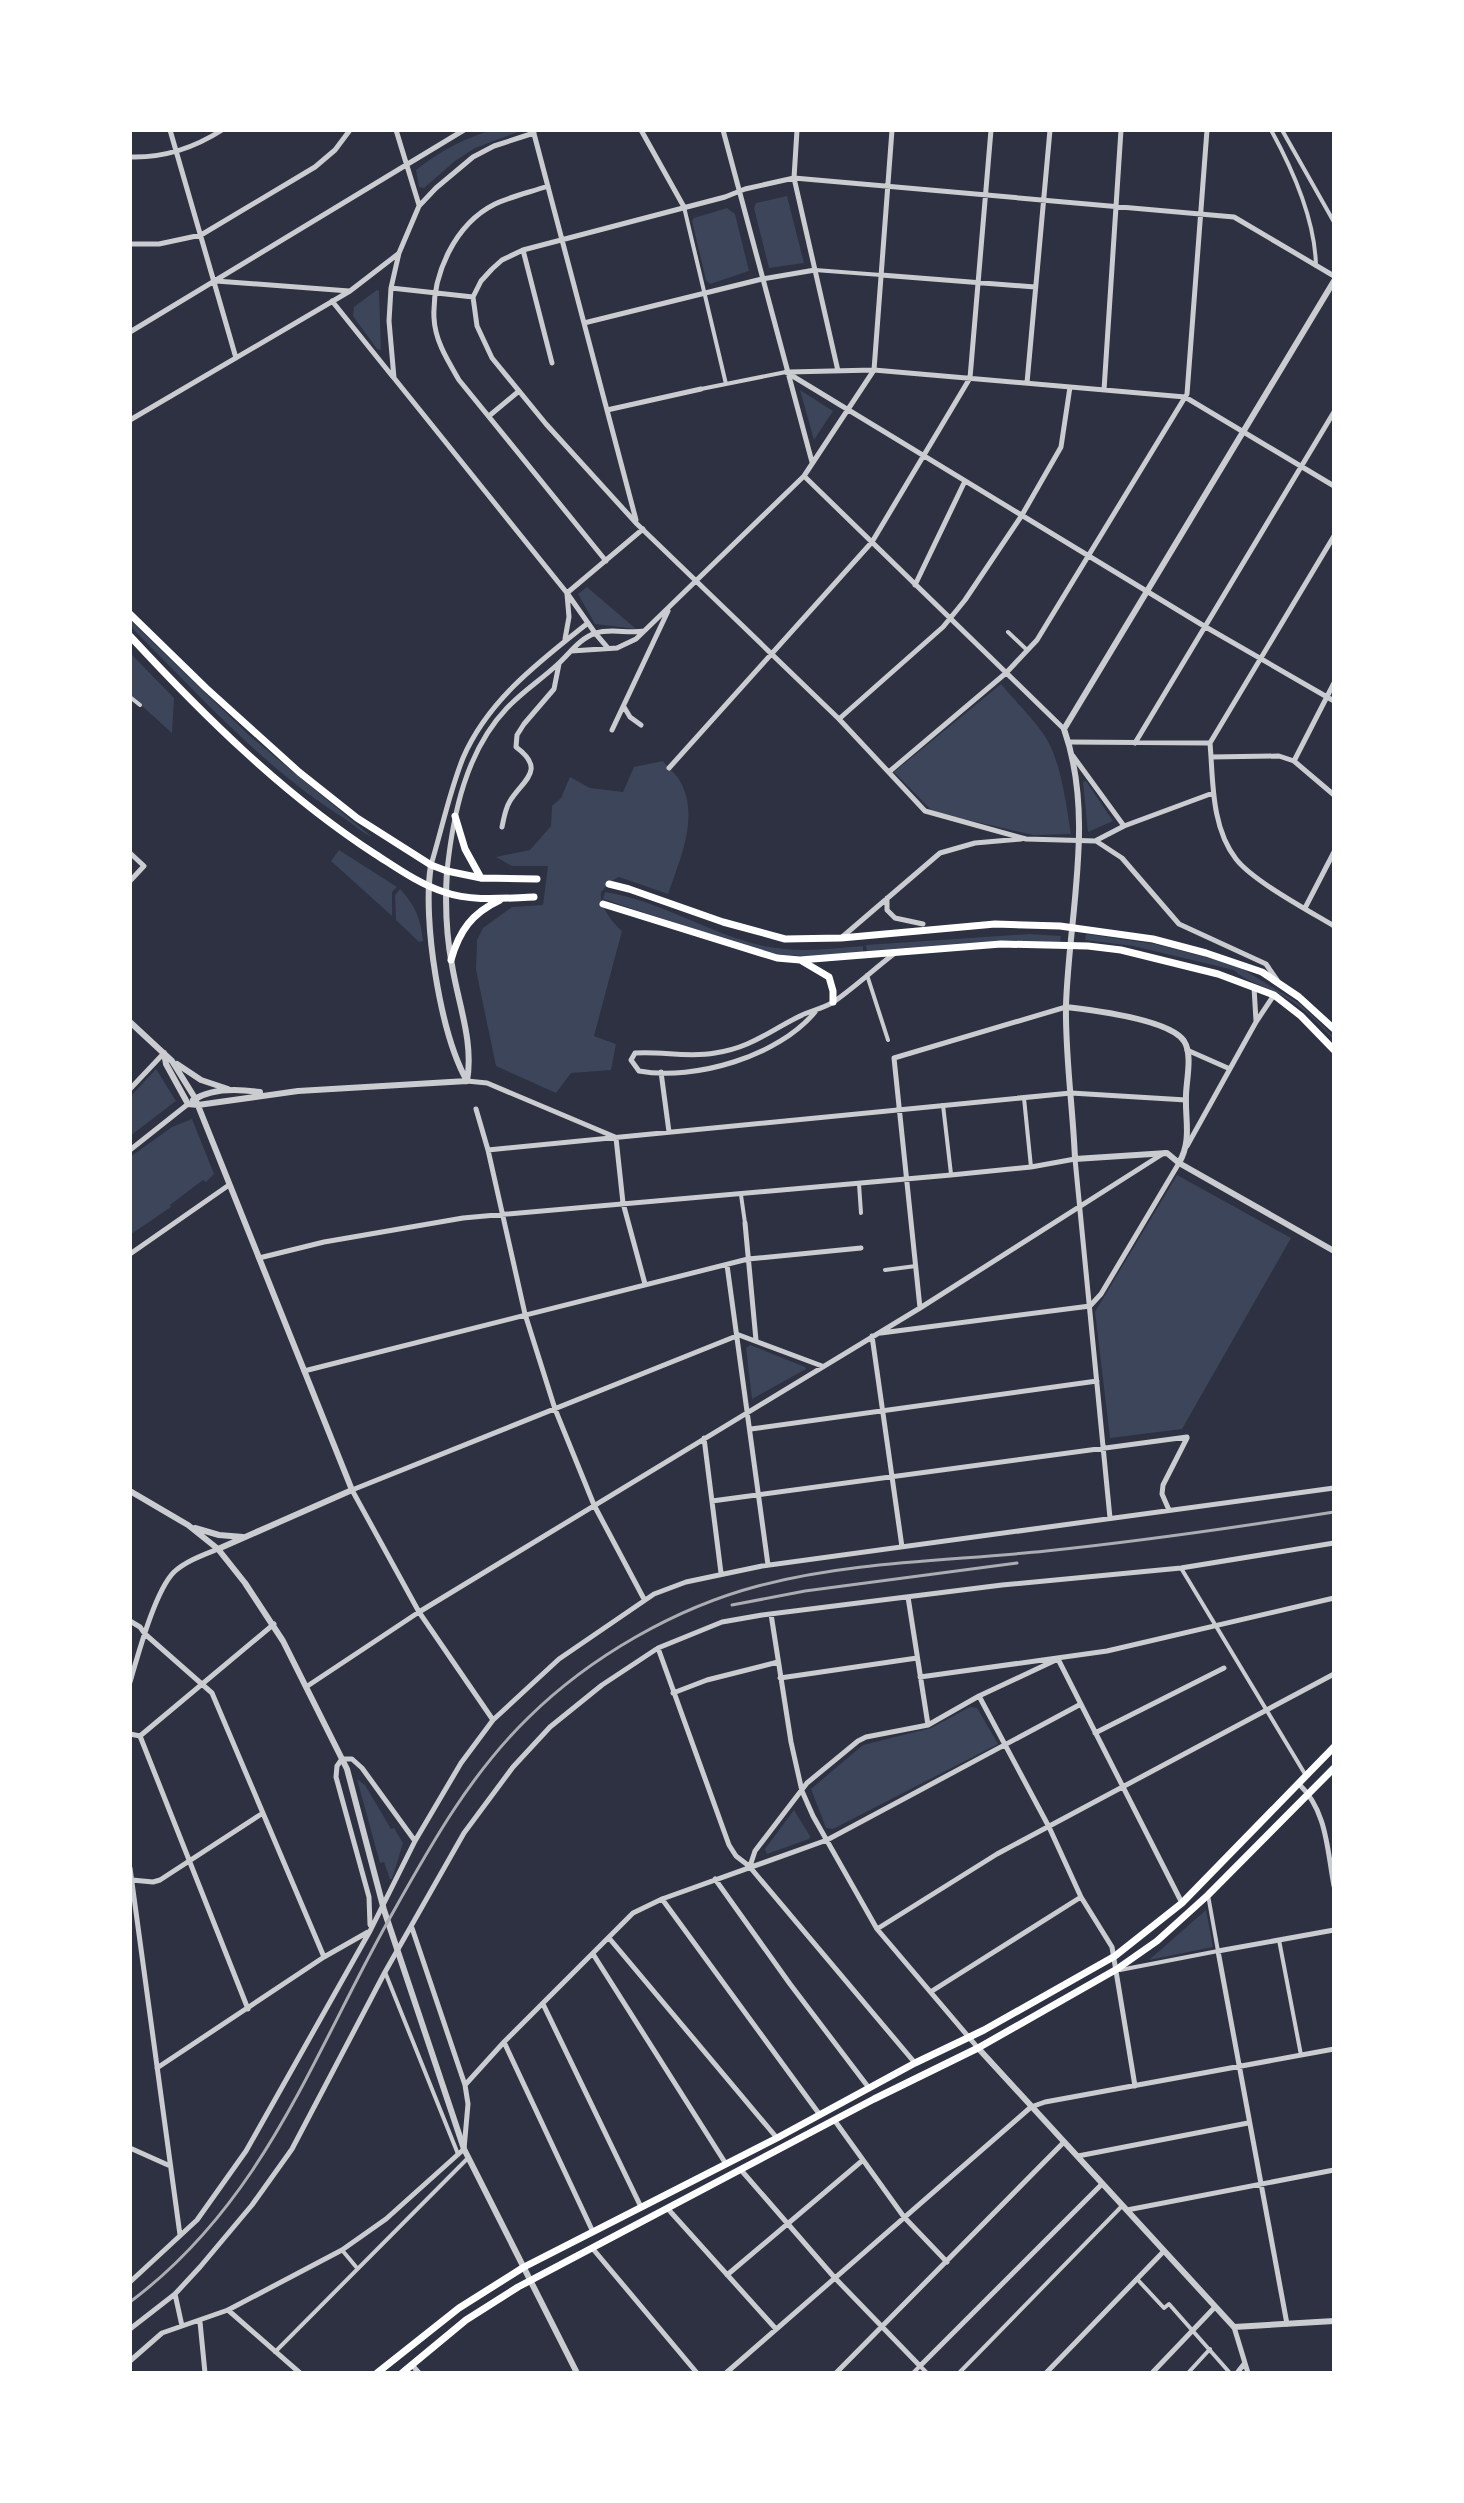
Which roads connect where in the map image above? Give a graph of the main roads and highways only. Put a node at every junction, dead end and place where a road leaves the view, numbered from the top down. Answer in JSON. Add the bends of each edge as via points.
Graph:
{"nodes":[{"id":1,"x":130,"y":614,"type":"edge"},
{"id":2,"x":130,"y":636,"type":"edge"},
{"id":3,"x":455,"y":816,"type":"road end"},
{"id":4,"x":481,"y":878,"type":"junction"},
{"id":5,"x":537,"y":879,"type":"dead end"},
{"id":6,"x":609,"y":884,"type":"dead end"},
{"id":7,"x":534,"y":897,"type":"dead end"},
{"id":8,"x":504,"y":898,"type":"junction"},
{"id":9,"x":603,"y":904,"type":"dead end"},
{"id":10,"x":451,"y":960,"type":"road end"},
{"id":11,"x":800,"y":960,"type":"junction"},
{"id":12,"x":833,"y":1002,"type":"road end"},
{"id":13,"x":1334,"y":1029,"type":"edge"},
{"id":14,"x":1334,"y":1050,"type":"edge"},
{"id":15,"x":1334,"y":1747,"type":"edge"},
{"id":16,"x":1334,"y":1768,"type":"edge"},
{"id":17,"x":377,"y":2373,"type":"edge"},
{"id":18,"x":402,"y":2373,"type":"edge"}],
"edges":[{"from":1,"to":4,"type":"main road","via":[[206,688],[357,818],[431,865]]},
{"from":2,"to":8,"type":"main road","via":[[286,788],[355,840],[427,886]]},
{"from":3,"to":4,"type":"main road"},
{"from":4,"to":5,"type":"main road"},
{"from":6,"to":13,"type":"main road","via":[[785,939],[995,924],[1113,932],[1183,946],[1262,972]]},
{"from":7,"to":8,"type":"main road"},
{"from":8,"to":10,"type":"main road","via":[[468,922]]},
{"from":9,"to":11,"type":"main road","via":[[756,953]]},
{"from":11,"to":12,"type":"main road","via":[[829,977]]},
{"from":11,"to":14,"type":"main road","via":[[1001,944],[1088,946],[1154,956],[1274,995]]},
{"from":15,"to":17,"type":"main road","via":[[1182,1903],[1115,1956],[524,2267],[459,2308]]},
{"from":16,"to":18,"type":"main road","via":[[1208,1895],[1118,1970],[530,2281],[466,2320]]}]}
